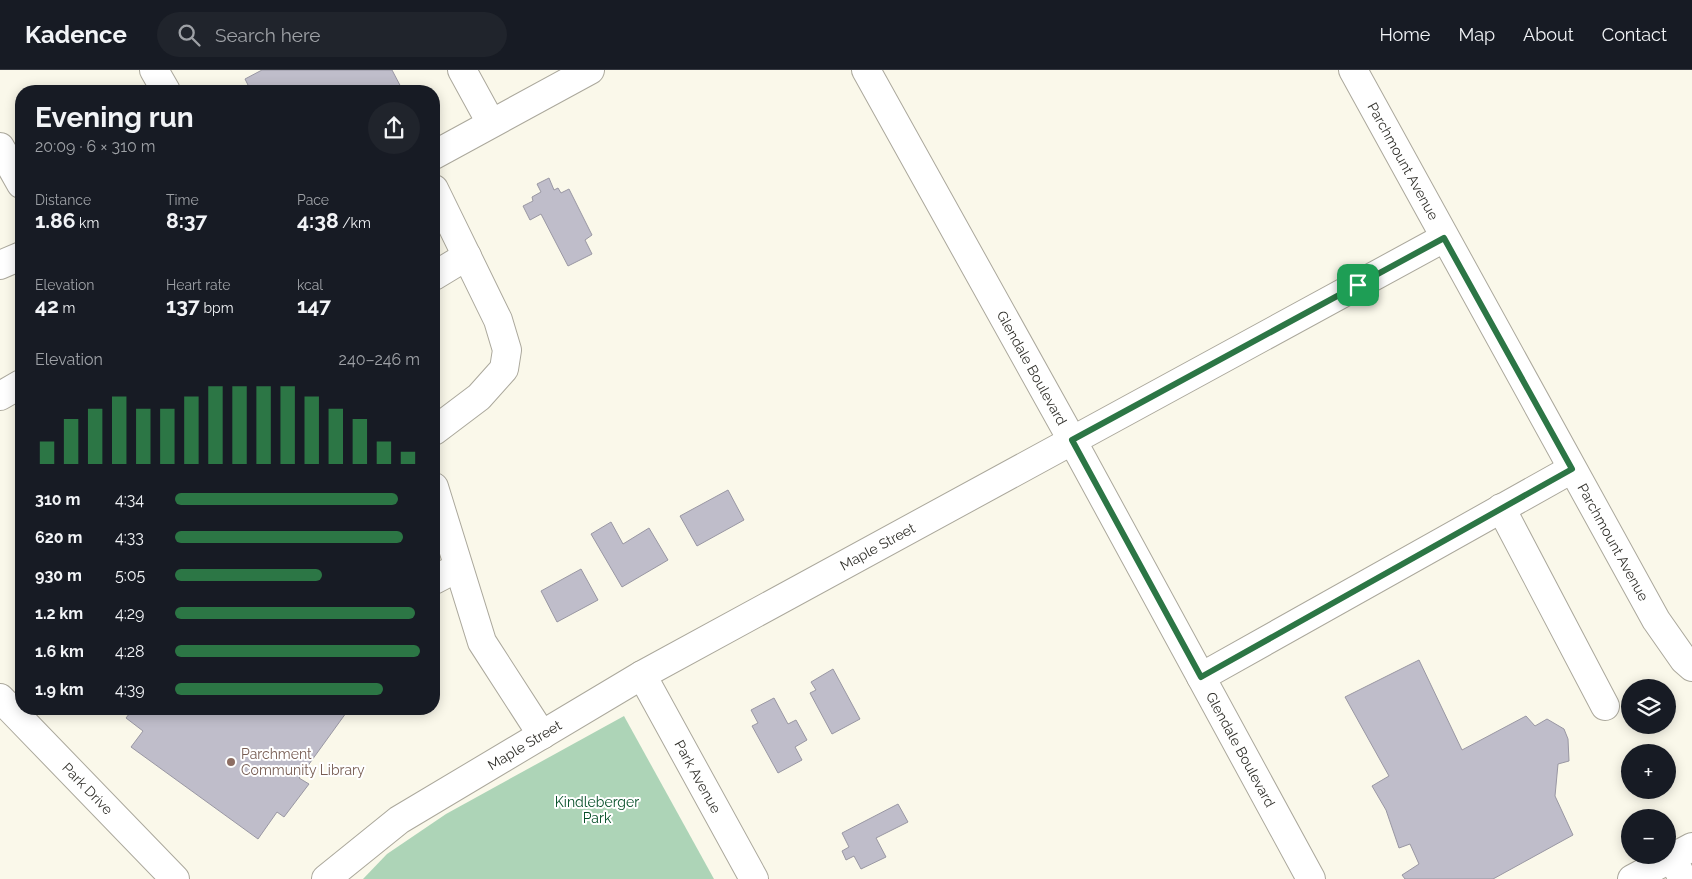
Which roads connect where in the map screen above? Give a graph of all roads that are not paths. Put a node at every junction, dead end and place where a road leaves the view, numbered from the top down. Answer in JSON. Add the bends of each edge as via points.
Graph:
{"nodes":[{"id":1,"x":462,"y":70,"type":"edge"},
{"id":2,"x":590,"y":70,"type":"edge"},
{"id":3,"x":866,"y":70,"type":"edge"},
{"id":4,"x":1353,"y":70,"type":"edge"},
{"id":5,"x":491,"y":123,"type":"junction"},
{"id":6,"x":0,"y":147,"type":"edge"},
{"id":7,"x":440,"y":152,"type":"edge"},
{"id":8,"x":15,"y":173,"type":"edge"},
{"id":9,"x":440,"y":201,"type":"edge"},
{"id":10,"x":1444,"y":238,"type":"junction"},
{"id":11,"x":467,"y":256,"type":"junction"},
{"id":12,"x":15,"y":259,"type":"edge"},
{"id":13,"x":0,"y":265,"type":"edge"},
{"id":14,"x":440,"y":272,"type":"edge"},
{"id":15,"x":15,"y":387,"type":"edge"},
{"id":16,"x":0,"y":396,"type":"edge"},
{"id":17,"x":440,"y":426,"type":"edge"},
{"id":18,"x":1072,"y":440,"type":"junction"},
{"id":19,"x":1572,"y":469,"type":"junction"},
{"id":20,"x":440,"y":503,"type":"edge"},
{"id":21,"x":1500,"y":508,"type":"junction"},
{"id":22,"x":446,"y":574,"type":"edge"},
{"id":23,"x":1692,"y":667,"type":"edge"},
{"id":24,"x":642,"y":675,"type":"junction"},
{"id":25,"x":1201,"y":677,"type":"junction"},
{"id":26,"x":0,"y":698,"type":"edge"},
{"id":27,"x":1605,"y":706,"type":"dead end"},
{"id":28,"x":15,"y":714,"type":"edge"},
{"id":29,"x":16,"y":715,"type":"edge"},
{"id":30,"x":542,"y":735,"type":"junction"},
{"id":31,"x":1682,"y":861,"type":"edge"},
{"id":32,"x":175,"y":879,"type":"edge"},
{"id":33,"x":326,"y":879,"type":"edge"},
{"id":34,"x":754,"y":879,"type":"edge"},
{"id":35,"x":1311,"y":879,"type":"edge"},
{"id":36,"x":1632,"y":879,"type":"edge"}],
"edges":[{"from":1,"to":5,"type":"street"},
{"from":2,"to":5,"type":"street"},
{"from":3,"to":18,"type":"street","name":"Glendale Boulevard"},
{"from":4,"to":10,"type":"street","name":"Parchmount Avenue"},
{"from":5,"to":7,"type":"street"},
{"from":6,"to":8,"type":"street"},
{"from":9,"to":11,"type":"street"},
{"from":10,"to":18,"type":"street","name":"Maple Street"},
{"from":10,"to":19,"type":"street","name":"Parchmount Avenue"},
{"from":11,"to":14,"type":"street"},
{"from":11,"to":17,"type":"street","via":[[498,320],[507,350],[504,369],[479,397]]},
{"from":12,"to":13,"type":"street"},
{"from":15,"to":16,"type":"street"},
{"from":18,"to":24,"type":"street","name":"Maple Street"},
{"from":18,"to":25,"type":"street","name":"Glendale Boulevard"},
{"from":19,"to":21,"type":"street"},
{"from":19,"to":23,"type":"street","name":"Parchmount Avenue","via":[[1656,620]]},
{"from":20,"to":22,"type":"street","via":[[444,514]]},
{"from":21,"to":25,"type":"street"},
{"from":21,"to":27,"type":"street"},
{"from":22,"to":30,"type":"street","via":[[482,642]]},
{"from":24,"to":30,"type":"street","name":"Maple Street"},
{"from":24,"to":34,"type":"street","name":"Park Avenue"},
{"from":25,"to":35,"type":"street","name":"Glendale Boulevard"},
{"from":26,"to":28,"type":"street","name":"Park Drive"},
{"from":29,"to":32,"type":"street","name":"Park Drive"},
{"from":30,"to":33,"type":"street","name":"Maple Street","via":[[399,820]]},
{"from":31,"to":36,"type":"street"}]}
